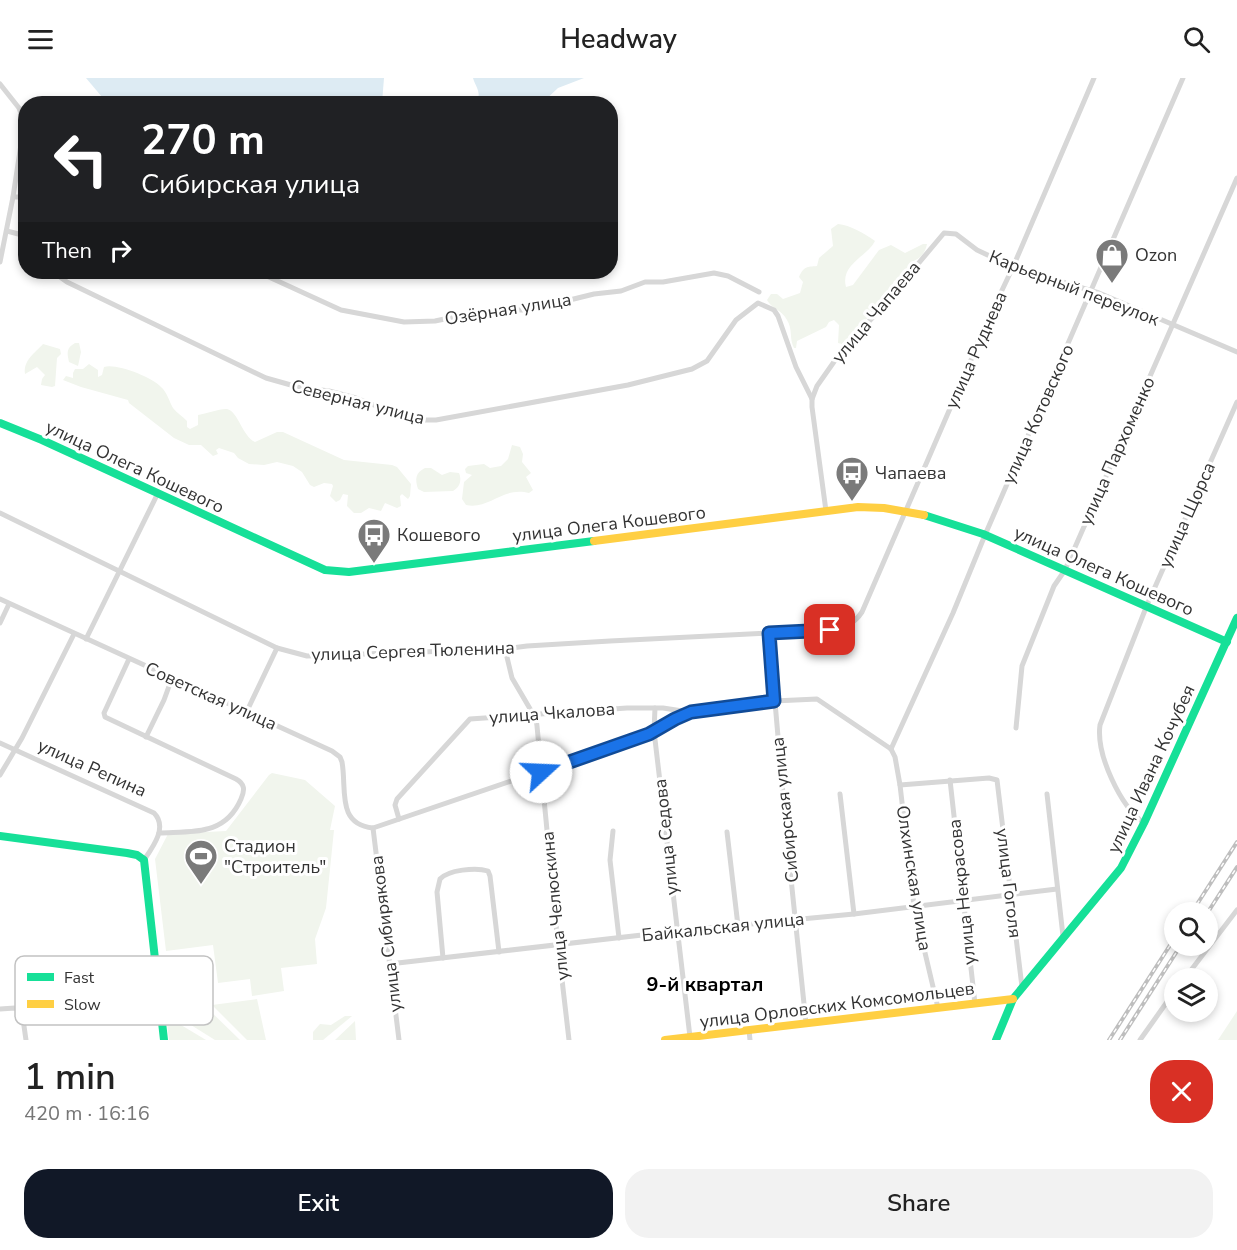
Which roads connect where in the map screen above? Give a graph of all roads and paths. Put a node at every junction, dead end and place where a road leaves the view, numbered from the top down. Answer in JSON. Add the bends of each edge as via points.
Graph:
{"nodes":[{"id":1,"x":1094,"y":78,"type":"edge"},
{"id":2,"x":1183,"y":78,"type":"edge"},
{"id":3,"x":0,"y":84,"type":"edge"},
{"id":4,"x":18,"y":108,"type":"edge"},
{"id":5,"x":18,"y":164,"type":"edge"},
{"id":6,"x":1237,"y":178,"type":"edge"},
{"id":7,"x":13,"y":197,"type":"junction"},
{"id":8,"x":18,"y":197,"type":"edge"},
{"id":9,"x":7,"y":231,"type":"junction"},
{"id":10,"x":949,"y":232,"type":"joint"},
{"id":11,"x":18,"y":234,"type":"edge"},
{"id":12,"x":0,"y":262,"type":"edge"},
{"id":13,"x":1013,"y":267,"type":"junction"},
{"id":14,"x":63,"y":279,"type":"edge"},
{"id":15,"x":273,"y":279,"type":"edge"},
{"id":16,"x":1091,"y":291,"type":"junction"},
{"id":17,"x":759,"y":292,"type":"dead end"},
{"id":18,"x":1173,"y":325,"type":"junction"},
{"id":19,"x":1237,"y":352,"type":"edge"},
{"id":20,"x":812,"y":399,"type":"junction"},
{"id":21,"x":1237,"y":402,"type":"edge"},
{"id":22,"x":0,"y":423,"type":"edge"},
{"id":23,"x":157,"y":495,"type":"junction"},
{"id":24,"x":906,"y":509,"type":"junction"},
{"id":25,"x":826,"y":511,"type":"junction"},
{"id":26,"x":0,"y":513,"type":"edge"},
{"id":27,"x":985,"y":535,"type":"junction"},
{"id":28,"x":1065,"y":570,"type":"junction"},
{"id":29,"x":120,"y":572,"type":"junction"},
{"id":30,"x":0,"y":599,"type":"edge"},
{"id":31,"x":9,"y":604,"type":"junction"},
{"id":32,"x":1147,"y":605,"type":"junction"},
{"id":33,"x":1237,"y":618,"type":"edge"},
{"id":34,"x":855,"y":620,"type":"joint"},
{"id":35,"x":0,"y":623,"type":"edge"},
{"id":36,"x":769,"y":633,"type":"junction"},
{"id":37,"x":74,"y":634,"type":"junction"},
{"id":38,"x":86,"y":639,"type":"junction"},
{"id":39,"x":1227,"y":642,"type":"junction"},
{"id":40,"x":277,"y":648,"type":"junction"},
{"id":41,"x":505,"y":649,"type":"junction"},
{"id":42,"x":129,"y":659,"type":"junction"},
{"id":43,"x":172,"y":678,"type":"junction"},
{"id":44,"x":774,"y":701,"type":"junction"},
{"id":45,"x":655,"y":708,"type":"junction"},
{"id":46,"x":246,"y":712,"type":"junction"},
{"id":47,"x":691,"y":712,"type":"junction"},
{"id":48,"x":532,"y":715,"type":"junction"},
{"id":49,"x":1016,"y":728,"type":"dead end"},
{"id":50,"x":654,"y":731,"type":"junction"},
{"id":51,"x":146,"y":737,"type":"junction"},
{"id":52,"x":0,"y":743,"type":"edge"},
{"id":53,"x":891,"y":749,"type":"junction"},
{"id":54,"x":14,"y":750,"type":"junction"},
{"id":55,"x":541,"y":772,"type":"junction"},
{"id":56,"x":0,"y":775,"type":"edge"},
{"id":57,"x":950,"y":780,"type":"junction"},
{"id":58,"x":900,"y":785,"type":"junction"},
{"id":59,"x":840,"y":794,"type":"dead end"},
{"id":60,"x":1047,"y":795,"type":"dead end"},
{"id":61,"x":399,"y":819,"type":"junction"},
{"id":62,"x":1144,"y":823,"type":"junction"},
{"id":63,"x":373,"y":828,"type":"junction"},
{"id":64,"x":613,"y":831,"type":"dead end"},
{"id":65,"x":727,"y":832,"type":"dead end"},
{"id":66,"x":159,"y":833,"type":"junction"},
{"id":67,"x":0,"y":836,"type":"edge"},
{"id":68,"x":144,"y":860,"type":"junction"},
{"id":69,"x":1056,"y":889,"type":"junction"},
{"id":70,"x":1010,"y":894,"type":"junction"},
{"id":71,"x":963,"y":900,"type":"junction"},
{"id":72,"x":914,"y":906,"type":"junction"},
{"id":73,"x":1237,"y":910,"type":"edge"},
{"id":74,"x":854,"y":914,"type":"junction"},
{"id":75,"x":796,"y":919,"type":"junction"},
{"id":76,"x":738,"y":926,"type":"junction"},
{"id":77,"x":677,"y":931,"type":"junction"},
{"id":78,"x":1063,"y":936,"type":"junction"},
{"id":79,"x":619,"y":938,"type":"junction"},
{"id":80,"x":558,"y":945,"type":"junction"},
{"id":81,"x":499,"y":952,"type":"junction"},
{"id":82,"x":155,"y":956,"type":"edge"},
{"id":83,"x":443,"y":958,"type":"junction"},
{"id":84,"x":389,"y":964,"type":"junction"},
{"id":85,"x":1193,"y":968,"type":"edge"},
{"id":86,"x":1022,"y":987,"type":"junction"},
{"id":87,"x":1012,"y":999,"type":"junction"},
{"id":88,"x":975,"y":1004,"type":"junction"},
{"id":89,"x":1164,"y":1006,"type":"edge"},
{"id":90,"x":15,"y":1008,"type":"edge"},
{"id":91,"x":938,"y":1008,"type":"junction"},
{"id":92,"x":0,"y":1009,"type":"edge"},
{"id":93,"x":806,"y":1023,"type":"junction"},
{"id":94,"x":24,"y":1025,"type":"edge"},
{"id":95,"x":163,"y":1025,"type":"edge"},
{"id":96,"x":749,"y":1030,"type":"junction"},
{"id":97,"x":690,"y":1037,"type":"junction"},
{"id":98,"x":26,"y":1040,"type":"edge"},
{"id":99,"x":165,"y":1040,"type":"edge"},
{"id":100,"x":399,"y":1040,"type":"edge"},
{"id":101,"x":570,"y":1040,"type":"edge"},
{"id":102,"x":665,"y":1040,"type":"edge"},
{"id":103,"x":750,"y":1040,"type":"edge"},
{"id":104,"x":996,"y":1040,"type":"edge"},
{"id":105,"x":1140,"y":1040,"type":"edge"}],
"edges":[{"from":1,"to":13,"type":"street","name":"улица Руднева"},
{"from":2,"to":16,"type":"street","name":"улица Котовского"},
{"from":3,"to":4,"type":"street"},
{"from":5,"to":7,"type":"street"},
{"from":6,"to":18,"type":"street","name":"улица Пархоменко"},
{"from":7,"to":8,"type":"street"},
{"from":7,"to":9,"type":"street"},
{"from":9,"to":11,"type":"street"},
{"from":9,"to":12,"type":"street"},
{"from":10,"to":13,"type":"street","name":"Карьерный переулок"},
{"from":10,"to":20,"type":"street","name":"улица Чапаева","via":[[939,238],[843,349],[820,380]]},
{"from":13,"to":16,"type":"street","name":"Карьерный переулок"},
{"from":13,"to":24,"type":"street","name":"улица Руднева"},
{"from":14,"to":20,"type":"street","name":"Северная улица","via":[[266,378],[356,398],[419,421],[494,411],[692,369],[706,361],[741,315],[760,303],[778,316]]},
{"from":15,"to":17,"type":"street","name":"Озёрная улица","via":[[341,310],[404,322],[435,321],[488,310],[529,310],[645,282],[714,273]]},
{"from":16,"to":18,"type":"street","name":"Карьерный переулок"},
{"from":16,"to":27,"type":"street","name":"улица Котовского"},
{"from":18,"to":19,"type":"street","name":"Карьерный переулок"},
{"from":18,"to":28,"type":"street","name":"улица Пархоменко"},
{"from":20,"to":25,"type":"street"},
{"from":21,"to":32,"type":"street","name":"улица Щорса"},
{"from":22,"to":23,"type":"street","name":"улица Олега Кошевого"},
{"from":23,"to":25,"type":"street","name":"улица Олега Кошевого","via":[[311,565],[339,572]]},
{"from":23,"to":29,"type":"street"},
{"from":24,"to":25,"type":"street","name":"улица Олега Кошевого","via":[[867,506]]},
{"from":24,"to":27,"type":"street","name":"улица Олега Кошевого"},
{"from":24,"to":34,"type":"street","name":"улица Руднева","via":[[862,612]]},
{"from":26,"to":29,"type":"street","name":"улица Сергея Тюленина"},
{"from":27,"to":28,"type":"street","name":"улица Олега Кошевого"},
{"from":27,"to":53,"type":"street","name":"улица Котовского"},
{"from":28,"to":32,"type":"street","name":"улица Олега Кошевого"},
{"from":28,"to":49,"type":"street","name":"улица Пархоменко","via":[[1022,666]]},
{"from":29,"to":38,"type":"street"},
{"from":29,"to":40,"type":"street","name":"улица Сергея Тюленина"},
{"from":30,"to":31,"type":"street","name":"Советская улица"},
{"from":31,"to":35,"type":"street"},
{"from":31,"to":37,"type":"street","name":"Советская улица"},
{"from":32,"to":39,"type":"street","name":"улица Олега Кошевого"},
{"from":32,"to":62,"type":"street","name":"улица Щорса","via":[[1102,718],[1099,736],[1104,758],[1125,804]]},
{"from":33,"to":39,"type":"street","name":"улица Ивана Кочубея"},
{"from":34,"to":36,"type":"street","name":"улица Сергея Тюленина","via":[[838,629]]},
{"from":36,"to":41,"type":"street","name":"улица Сергея Тюленина"},
{"from":36,"to":44,"type":"street","name":"Сибирская улица"},
{"from":37,"to":38,"type":"street","name":"Советская улица"},
{"from":37,"to":54,"type":"street"},
{"from":38,"to":42,"type":"street","name":"Советская улица"},
{"from":39,"to":62,"type":"street","name":"улица Ивана Кочубея"},
{"from":40,"to":41,"type":"street","name":"улица Сергея Тюленина","via":[[307,656]]},
{"from":40,"to":46,"type":"street"},
{"from":41,"to":48,"type":"street","name":"улица Челюскина","via":[[512,678]]},
{"from":42,"to":43,"type":"street","name":"Советская улица"},
{"from":42,"to":51,"type":"street","via":[[104,715]]},
{"from":43,"to":46,"type":"street","name":"Советская улица"},
{"from":43,"to":51,"type":"street"},
{"from":44,"to":47,"type":"street"},
{"from":44,"to":53,"type":"street","via":[[819,700]]},
{"from":44,"to":75,"type":"street","name":"Сибирская улица"},
{"from":45,"to":47,"type":"street","name":"улица Чкалова"},
{"from":45,"to":48,"type":"street","name":"улица Чкалова"},
{"from":45,"to":50,"type":"street","name":"улица Седова"},
{"from":46,"to":63,"type":"street","name":"Советская улица","via":[[340,757],[346,810],[357,824]]},
{"from":47,"to":50,"type":"street"},
{"from":48,"to":55,"type":"street","name":"улица Челюскина","via":[[537,726]]},
{"from":48,"to":61,"type":"street","name":"улица Чкалова","via":[[468,721],[397,799]]},
{"from":50,"to":55,"type":"street"},
{"from":50,"to":77,"type":"street","name":"улица Седова"},
{"from":51,"to":66,"type":"street","via":[[236,779],[244,788],[235,810],[216,828]]},
{"from":52,"to":54,"type":"street","name":"улица Репина"},
{"from":53,"to":58,"type":"street","name":"Олхинская улица"},
{"from":54,"to":56,"type":"street"},
{"from":54,"to":66,"type":"street","name":"улица Репина","via":[[154,813],[160,820]]},
{"from":55,"to":61,"type":"street"},
{"from":55,"to":80,"type":"street","name":"улица Челюскина"},
{"from":57,"to":58,"type":"street"},
{"from":57,"to":70,"type":"street","name":"улица Гоголя","via":[[996,779]]},
{"from":57,"to":71,"type":"street","name":"улица Некрасова"},
{"from":58,"to":72,"type":"street","name":"Олхинская улица"},
{"from":59,"to":74,"type":"street"},
{"from":60,"to":69,"type":"street"},
{"from":61,"to":63,"type":"street"},
{"from":62,"to":78,"type":"street","name":"улица Ивана Кочубея","via":[[1121,868]]},
{"from":63,"to":84,"type":"street","name":"улица Сибирякова"},
{"from":64,"to":79,"type":"street","via":[[610,860]]},
{"from":65,"to":76,"type":"street"},
{"from":66,"to":68,"type":"street"},
{"from":67,"to":68,"type":"street","via":[[127,853]]},
{"from":68,"to":82,"type":"street"},
{"from":69,"to":70,"type":"street","name":"Байкальская улица"},
{"from":69,"to":78,"type":"street"},
{"from":70,"to":71,"type":"street","name":"Байкальская улица"},
{"from":70,"to":86,"type":"street","name":"улица Гоголя"},
{"from":71,"to":72,"type":"street","name":"Байкальская улица"},
{"from":71,"to":88,"type":"street","name":"улица Некрасова"},
{"from":72,"to":74,"type":"street","name":"Байкальская улица"},
{"from":72,"to":91,"type":"street","name":"Олхинская улица"},
{"from":73,"to":85,"type":"street"},
{"from":74,"to":75,"type":"street","name":"Байкальская улица"},
{"from":75,"to":76,"type":"street","name":"Байкальская улица"},
{"from":75,"to":93,"type":"street","name":"Сибирская улица"},
{"from":76,"to":77,"type":"street","name":"Байкальская улица"},
{"from":77,"to":79,"type":"street","name":"Байкальская улица"},
{"from":77,"to":97,"type":"street","name":"улица Седова"},
{"from":78,"to":86,"type":"street","name":"улица Ивана Кочубея"},
{"from":79,"to":80,"type":"street","name":"Байкальская улица"},
{"from":80,"to":81,"type":"street","name":"Байкальская улица"},
{"from":80,"to":101,"type":"street","name":"улица Челюскина"},
{"from":81,"to":83,"type":"street","name":"Байкальская улица"},
{"from":81,"to":83,"type":"street","via":[[490,876],[482,869],[446,874],[440,879],[436,892]]},
{"from":83,"to":84,"type":"street","name":"Байкальская улица"},
{"from":84,"to":100,"type":"street","name":"улица Сибирякова"},
{"from":86,"to":87,"type":"street","name":"улица Ивана Кочубея"},
{"from":87,"to":88,"type":"street","name":"улица Орловских Комсомольцев"},
{"from":87,"to":104,"type":"street","name":"улица Ивана Кочубея"},
{"from":88,"to":91,"type":"street","name":"улица Орловских Комсомольцев"},
{"from":89,"to":105,"type":"street"},
{"from":90,"to":92,"type":"street"},
{"from":91,"to":93,"type":"street","name":"улица Орловских Комсомольцев"},
{"from":93,"to":96,"type":"street","name":"улица Орловских Комсомольцев"},
{"from":94,"to":98,"type":"street"},
{"from":95,"to":99,"type":"street"},
{"from":96,"to":97,"type":"street","name":"улица Орловских Комсомольцев"},
{"from":96,"to":103,"type":"street"},
{"from":97,"to":102,"type":"street","name":"улица Орловских Комсомольцев"}]}
